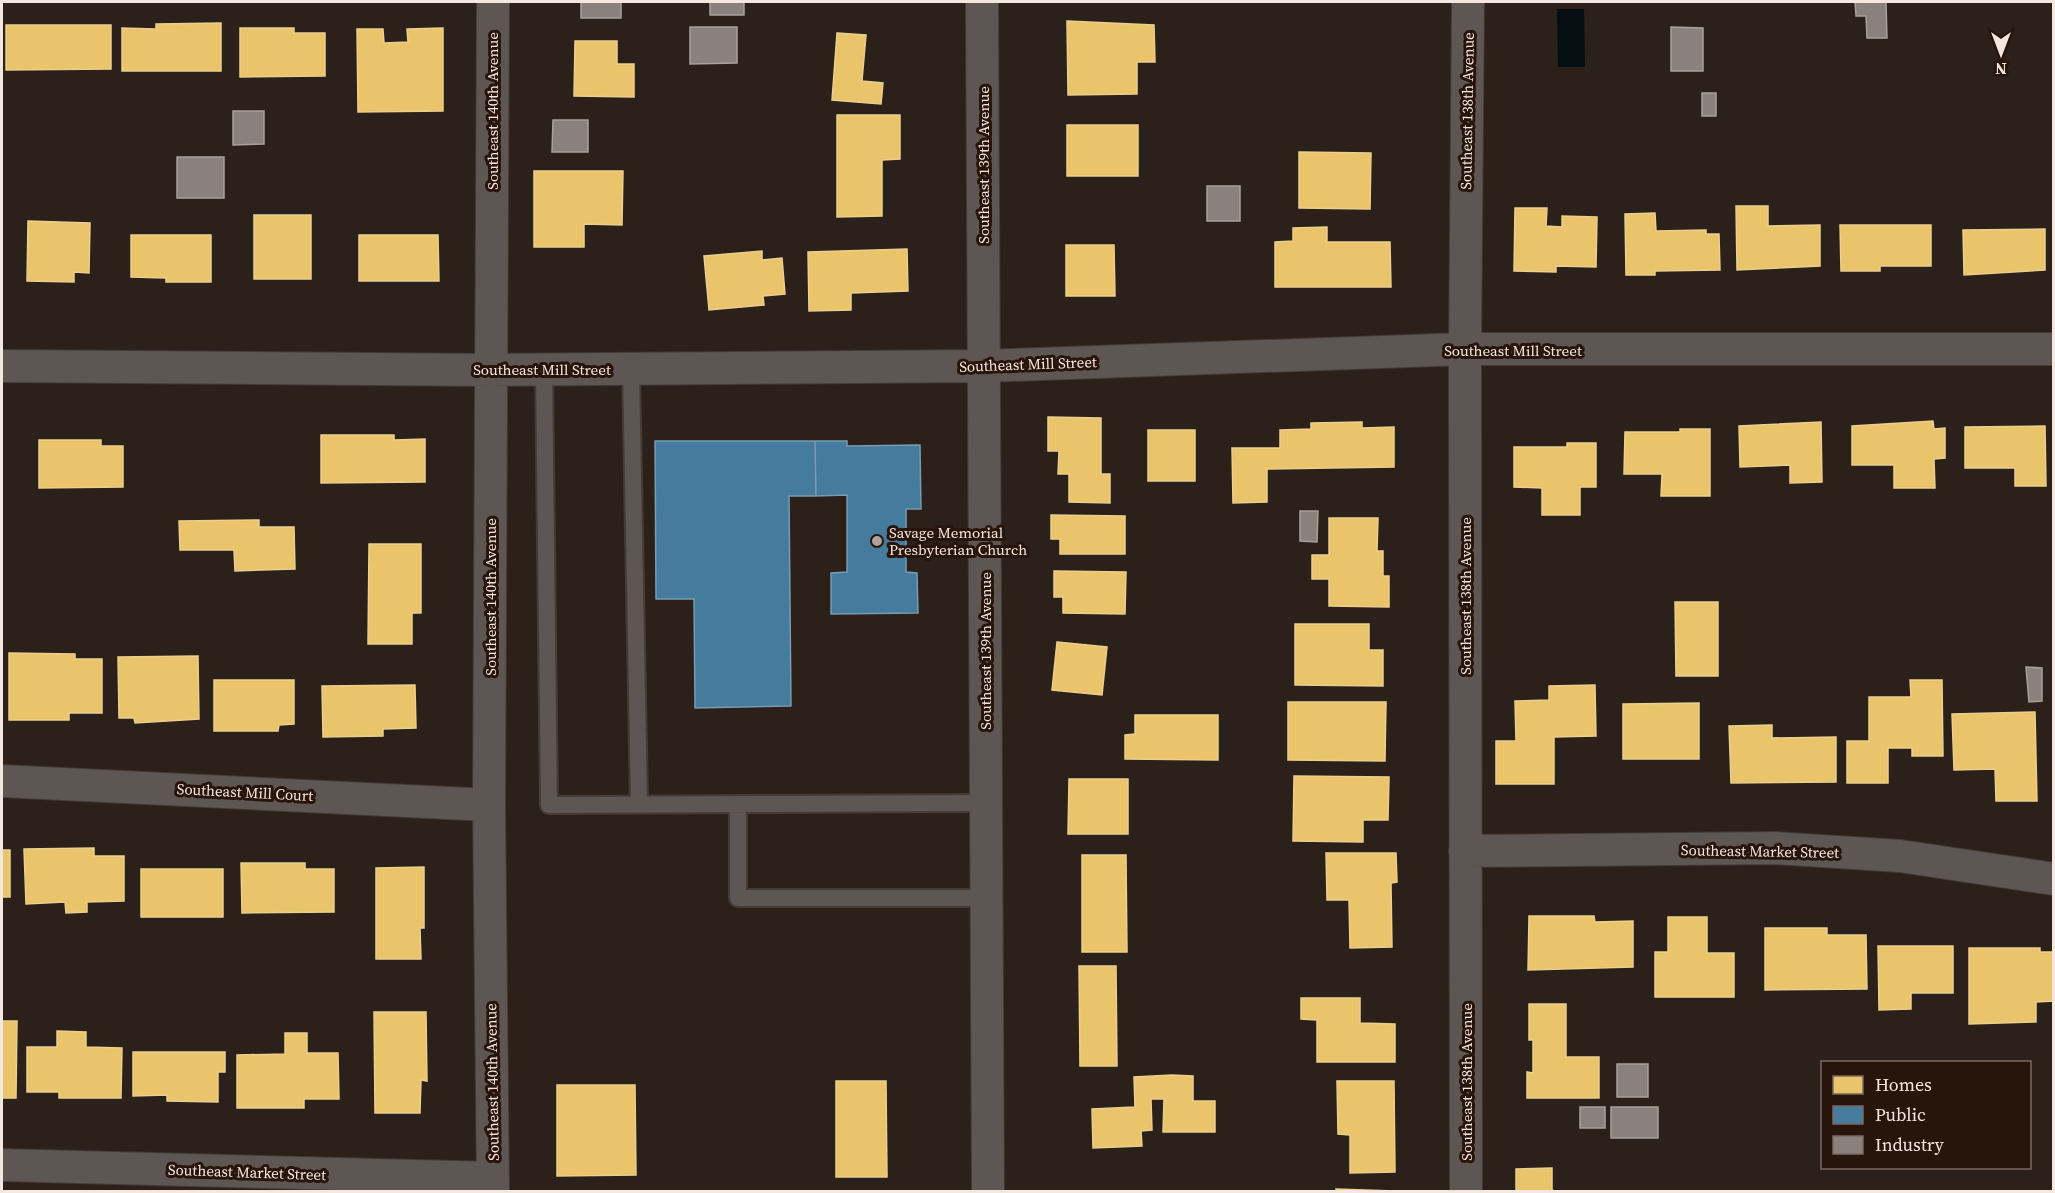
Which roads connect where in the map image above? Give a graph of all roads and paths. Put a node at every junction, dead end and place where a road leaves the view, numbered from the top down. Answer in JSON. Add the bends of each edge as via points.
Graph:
{"nodes":[{"id":1,"x":493,"y":2,"type":"edge"},
{"id":2,"x":982,"y":2,"type":"edge"},
{"id":3,"x":1468,"y":2,"type":"edge"},
{"id":4,"x":1465,"y":350,"type":"junction"},
{"id":5,"x":2054,"y":350,"type":"edge"},
{"id":6,"x":2,"y":366,"type":"edge"},
{"id":7,"x":984,"y":366,"type":"junction"},
{"id":8,"x":631,"y":369,"type":"junction"},
{"id":9,"x":490,"y":370,"type":"junction"},
{"id":10,"x":544,"y":370,"type":"junction"},
{"id":11,"x":2,"y":781,"type":"edge"},
{"id":12,"x":639,"y":804,"type":"junction"},
{"id":13,"x":738,"y":804,"type":"junction"},
{"id":14,"x":986,"y":804,"type":"junction"},
{"id":15,"x":489,"y":805,"type":"junction"},
{"id":16,"x":1466,"y":850,"type":"junction"},
{"id":17,"x":2054,"y":879,"type":"edge"},
{"id":18,"x":986,"y":898,"type":"junction"},
{"id":19,"x":2,"y":1165,"type":"edge"},
{"id":20,"x":493,"y":1185,"type":"edge"},
{"id":21,"x":988,"y":1191,"type":"edge"},
{"id":22,"x":1466,"y":1191,"type":"edge"}],
"edges":[{"from":1,"to":9,"type":"street","name":"Southeast 140th Avenue"},
{"from":2,"to":7,"type":"street","name":"Southeast 139th Avenue"},
{"from":3,"to":4,"type":"street","name":"Southeast 138th Avenue"},
{"from":4,"to":5,"type":"street","name":"Southeast Mill Street"},
{"from":4,"to":7,"type":"street","name":"Southeast Mill Street"},
{"from":4,"to":16,"type":"street","name":"Southeast 138th Avenue"},
{"from":6,"to":9,"type":"street","name":"Southeast Mill Street"},
{"from":7,"to":8,"type":"street","name":"Southeast Mill Street"},
{"from":7,"to":14,"type":"street","name":"Southeast 139th Avenue"},
{"from":8,"to":10,"type":"street","name":"Southeast Mill Street"},
{"from":8,"to":12,"type":"lane"},
{"from":9,"to":10,"type":"street","name":"Southeast Mill Street"},
{"from":9,"to":15,"type":"street","name":"Southeast 140th Avenue"},
{"from":10,"to":12,"type":"lane","via":[[549,805]]},
{"from":11,"to":15,"type":"street","name":"Southeast Mill Court"},
{"from":12,"to":13,"type":"lane"},
{"from":13,"to":14,"type":"lane"},
{"from":13,"to":18,"type":"lane","via":[[738,898]]},
{"from":14,"to":18,"type":"street","name":"Southeast 139th Avenue"},
{"from":15,"to":20,"type":"street","name":"Southeast 140th Avenue"},
{"from":16,"to":17,"type":"street","name":"Southeast Market Street","via":[[1775,848],[1900,856]]},
{"from":16,"to":22,"type":"street","name":"Southeast 138th Avenue"},
{"from":18,"to":21,"type":"street","name":"Southeast 139th Avenue"},
{"from":19,"to":20,"type":"street","name":"Southeast Market Street"}]}
